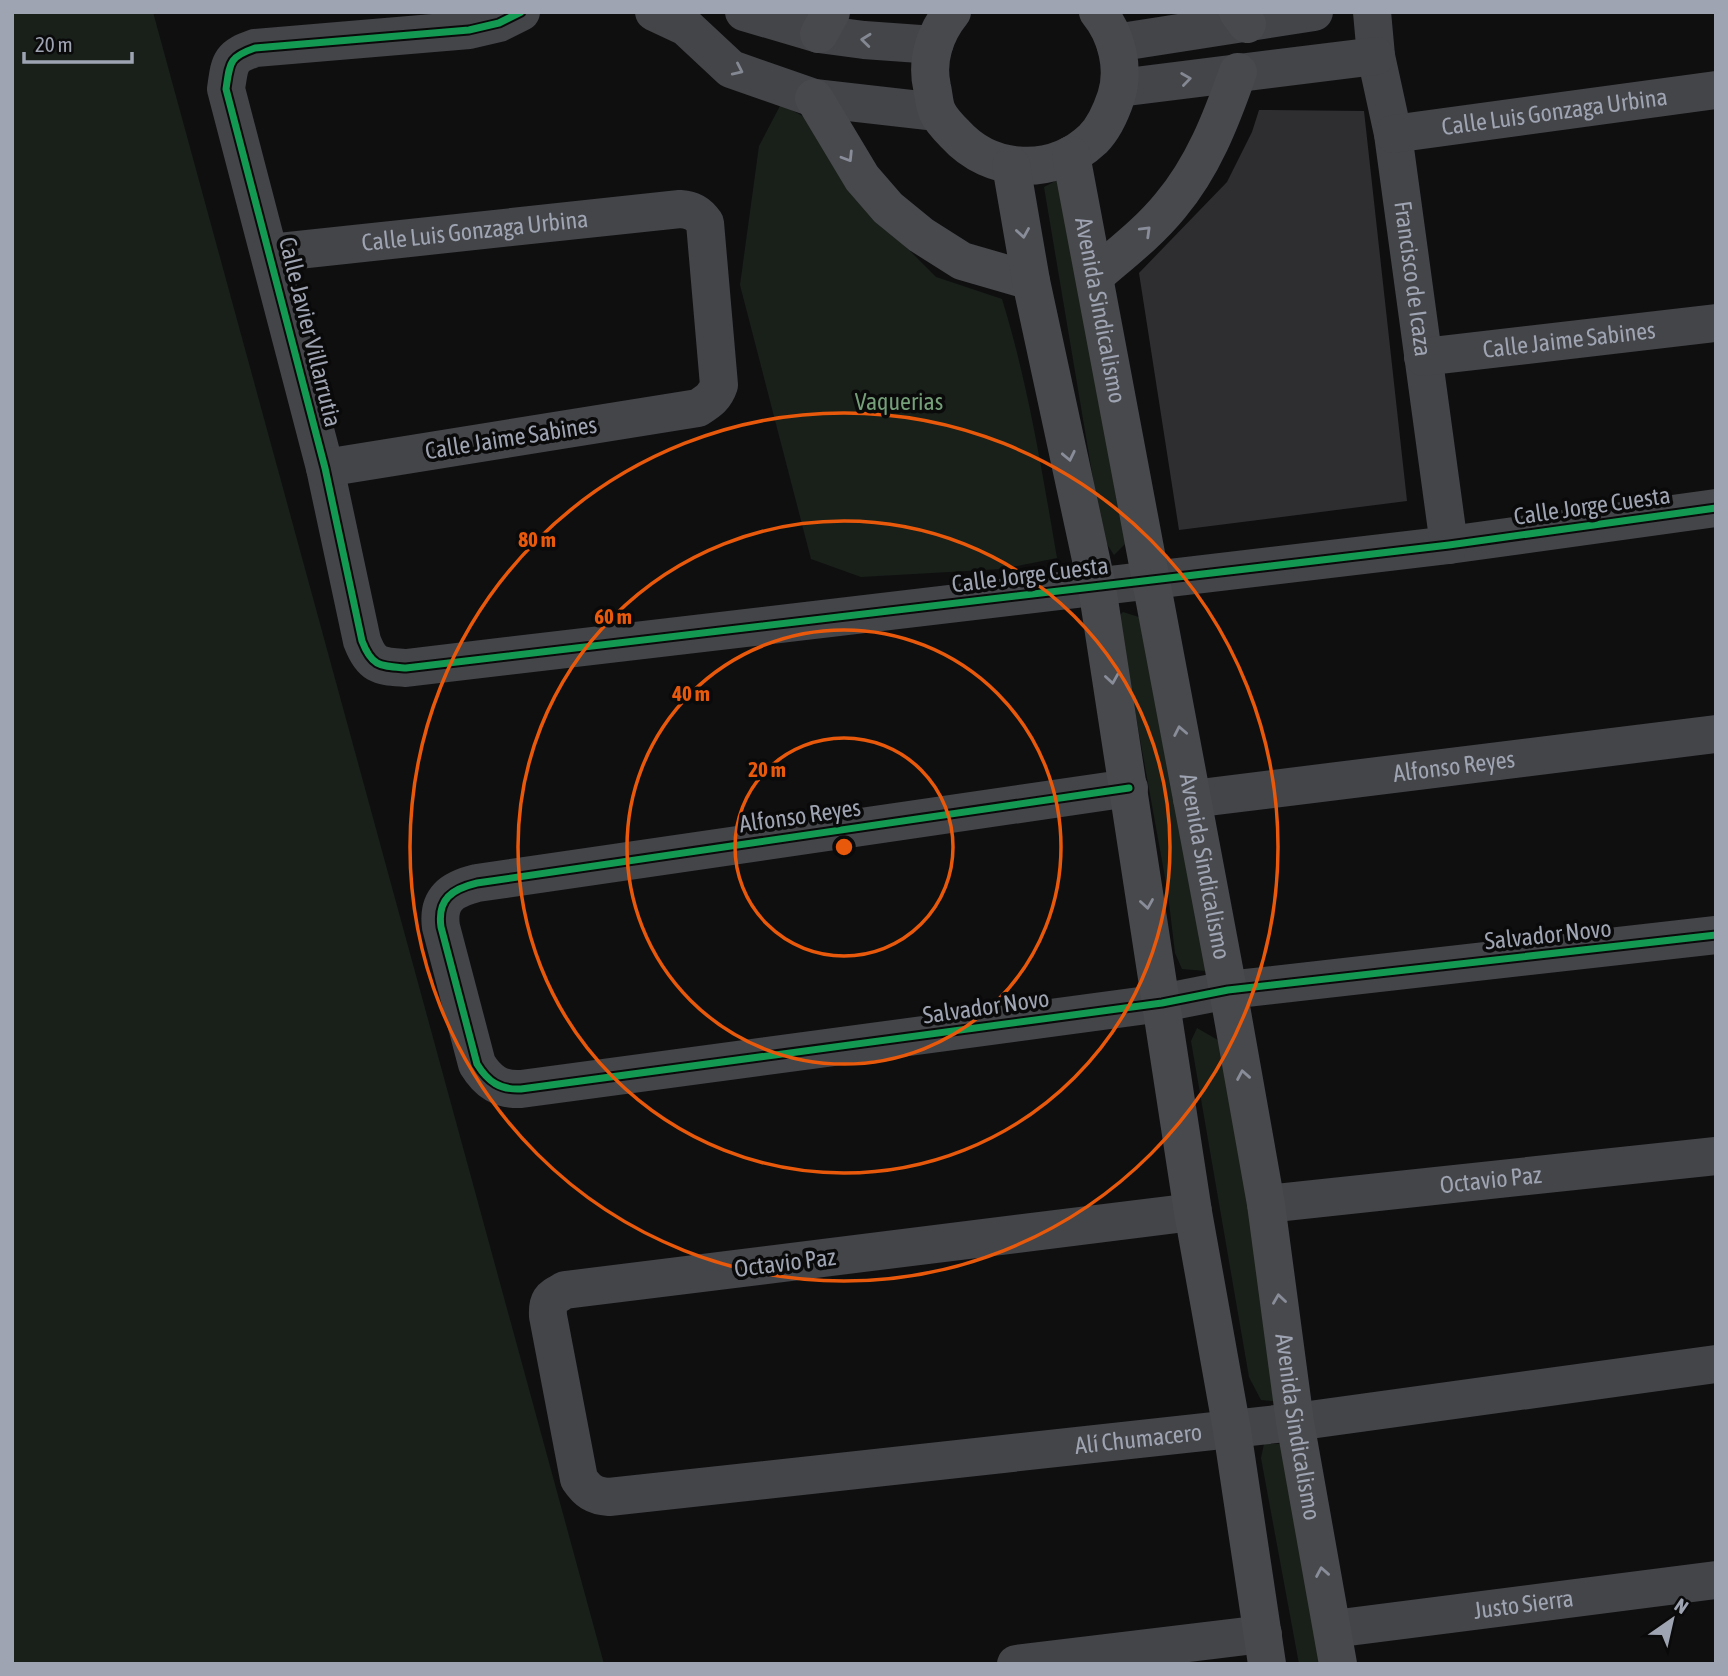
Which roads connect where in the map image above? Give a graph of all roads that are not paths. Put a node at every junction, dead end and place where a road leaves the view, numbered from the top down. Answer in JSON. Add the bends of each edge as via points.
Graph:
{"nodes":[{"id":1,"x":521,"y":12,"type":"edge"},
{"id":2,"x":729,"y":12,"type":"edge"},
{"id":3,"x":744,"y":12,"type":"edge"},
{"id":4,"x":952,"y":12,"type":"edge"},
{"id":5,"x":1314,"y":12,"type":"edge"},
{"id":6,"x":1372,"y":12,"type":"edge"},
{"id":7,"x":1242,"y":18,"type":"edge"},
{"id":8,"x":670,"y":20,"type":"edge"},
{"id":9,"x":825,"y":23,"type":"edge"},
{"id":10,"x":1107,"y":28,"type":"edge"},
{"id":11,"x":934,"y":45,"type":"junction"},
{"id":12,"x":1376,"y":57,"type":"junction"},
{"id":13,"x":1238,"y":72,"type":"junction"},
{"id":14,"x":1119,"y":88,"type":"junction"},
{"id":15,"x":1716,"y":90,"type":"edge"},
{"id":16,"x":814,"y":98,"type":"junction"},
{"id":17,"x":937,"y":112,"type":"junction"},
{"id":18,"x":1393,"y":134,"type":"junction"},
{"id":19,"x":1071,"y":155,"type":"junction"},
{"id":20,"x":1012,"y":166,"type":"junction"},
{"id":21,"x":271,"y":253,"type":"junction"},
{"id":22,"x":1095,"y":276,"type":"junction"},
{"id":23,"x":1031,"y":281,"type":"junction"},
{"id":24,"x":1716,"y":323,"type":"edge"},
{"id":25,"x":1423,"y":357,"type":"junction"},
{"id":26,"x":698,"y":408,"type":"joint"},
{"id":27,"x":325,"y":468,"type":"junction"},
{"id":28,"x":1716,"y":508,"type":"edge"},
{"id":29,"x":1449,"y":545,"type":"junction"},
{"id":30,"x":1151,"y":581,"type":"junction"},
{"id":31,"x":1097,"y":587,"type":"junction"},
{"id":32,"x":362,"y":641,"type":"joint"},
{"id":33,"x":1716,"y":734,"type":"edge"},
{"id":34,"x":1129,"y":788,"type":"junction"},
{"id":35,"x":1192,"y":799,"type":"junction"},
{"id":36,"x":477,"y":883,"type":"joint"},
{"id":37,"x":1716,"y":936,"type":"edge"},
{"id":38,"x":1228,"y":990,"type":"junction"},
{"id":39,"x":1162,"y":1003,"type":"junction"},
{"id":40,"x":1716,"y":1156,"type":"edge"},
{"id":41,"x":1266,"y":1204,"type":"junction"},
{"id":42,"x":1193,"y":1212,"type":"junction"},
{"id":43,"x":1716,"y":1364,"type":"edge"},
{"id":44,"x":1295,"y":1422,"type":"junction"},
{"id":45,"x":1232,"y":1430,"type":"junction"},
{"id":46,"x":576,"y":1468,"type":"joint"},
{"id":47,"x":1716,"y":1580,"type":"edge"},
{"id":48,"x":1336,"y":1646,"type":"edge"},
{"id":49,"x":1265,"y":1649,"type":"edge"},
{"id":50,"x":1016,"y":1664,"type":"edge"}],
"edges":[{"from":1,"to":21,"type":"street","name":"Calle Javier Villarrutia","via":[[469,30],[255,48],[232,60],[226,89]]},
{"from":2,"to":8,"type":"street"},
{"from":3,"to":9,"type":"street"},
{"from":4,"to":11,"type":"street"},
{"from":5,"to":7,"type":"street"},
{"from":6,"to":12,"type":"street","name":"Francisco de Icaza"},
{"from":7,"to":10,"type":"street"},
{"from":8,"to":16,"type":"street","one_way":true,"via":[[731,69]]},
{"from":11,"to":9,"type":"street","one_way":true,"via":[[864,40]]},
{"from":10,"to":14,"type":"street","via":[[1120,66]]},
{"from":11,"to":17,"type":"street","via":[[930,69]]},
{"from":12,"to":13,"type":"street"},
{"from":12,"to":18,"type":"street","name":"Francisco de Icaza"},
{"from":14,"to":13,"type":"street","one_way":true},
{"from":22,"to":13,"type":"street","one_way":true,"via":[[1143,234],[1191,177],[1215,133]]},
{"from":14,"to":19,"type":"street","via":[[1110,115],[1094,138]]},
{"from":15,"to":18,"type":"street","name":"Calle Luis Gonzaga Urbina"},
{"from":16,"to":17,"type":"street"},
{"from":16,"to":23,"type":"street","one_way":true,"via":[[862,178],[888,208],[962,261]]},
{"from":17,"to":20,"type":"street","via":[[965,145]]},
{"from":18,"to":25,"type":"street","name":"Francisco de Icaza"},
{"from":19,"to":20,"type":"street","via":[[1052,163]]},
{"from":19,"to":22,"type":"street","name":"Avenida Sindicalismo"},
{"from":20,"to":23,"type":"street","one_way":true},
{"from":21,"to":26,"type":"street","name":"Calle Luis Gonzaga Urbina","via":[[691,210],[705,223],[719,385],[716,394]]},
{"from":21,"to":27,"type":"street","name":"Calle Javier Villarrutia"},
{"from":22,"to":30,"type":"street","name":"Avenida Sindicalismo"},
{"from":23,"to":31,"type":"street","one_way":true},
{"from":24,"to":25,"type":"street","name":"Calle Jaime Sabines"},
{"from":25,"to":29,"type":"street","name":"Francisco de Icaza"},
{"from":26,"to":27,"type":"street","name":"Calle Jaime Sabines"},
{"from":27,"to":32,"type":"street","name":"Calle Javier Villarrutia"},
{"from":28,"to":29,"type":"street","name":"Calle Jorge Cuesta"},
{"from":29,"to":30,"type":"street","name":"Calle Jorge Cuesta"},
{"from":30,"to":31,"type":"street","name":"Calle Jorge Cuesta"},
{"from":35,"to":30,"type":"street","name":"Avenida Sindicalismo","one_way":true},
{"from":31,"to":32,"type":"street","name":"Calle Jorge Cuesta","via":[[406,668],[375,663]]},
{"from":31,"to":34,"type":"street","one_way":true},
{"from":33,"to":35,"type":"street","name":"Alfonso Reyes"},
{"from":34,"to":36,"type":"street","name":"Alfonso Reyes"},
{"from":34,"to":39,"type":"street","one_way":true},
{"from":35,"to":38,"type":"street","name":"Avenida Sindicalismo"},
{"from":36,"to":39,"type":"street","name":"Salvador Novo","via":[[449,895],[439,915],[440,927],[477,1064],[484,1075],[509,1089]]},
{"from":37,"to":38,"type":"street","name":"Salvador Novo"},
{"from":38,"to":39,"type":"street","name":"Salvador Novo"},
{"from":41,"to":38,"type":"street","name":"Avenida Sindicalismo","one_way":true},
{"from":39,"to":42,"type":"street"},
{"from":40,"to":41,"type":"street","name":"Octavio Paz"},
{"from":44,"to":41,"type":"street","name":"Avenida Sindicalismo","one_way":true},
{"from":42,"to":45,"type":"street"},
{"from":42,"to":46,"type":"street","name":"Octavio Paz","via":[[565,1290],[547,1304]]},
{"from":43,"to":44,"type":"street","name":"Alí Chumacero"},
{"from":44,"to":45,"type":"street","name":"Alí Chumacero"},
{"from":48,"to":44,"type":"street","name":"Avenida Sindicalismo","one_way":true},
{"from":45,"to":46,"type":"street","name":"Alí Chumacero","via":[[609,1497],[586,1489]]},
{"from":45,"to":49,"type":"street"},
{"from":47,"to":48,"type":"street","name":"Justo Sierra"},
{"from":49,"to":50,"type":"street"}]}
